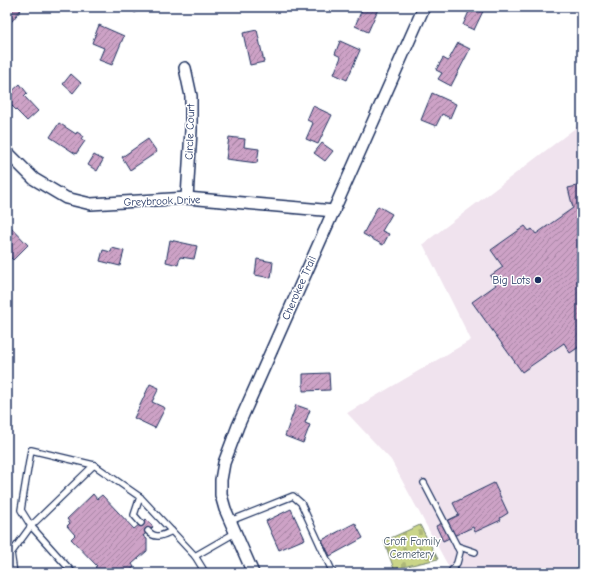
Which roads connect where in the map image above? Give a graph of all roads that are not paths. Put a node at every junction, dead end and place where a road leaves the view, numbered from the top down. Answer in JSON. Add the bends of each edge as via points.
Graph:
{"nodes":[{"id":1,"x":424,"y":7,"type":"edge"},
{"id":2,"x":185,"y":68,"type":"dead end"},
{"id":3,"x":7,"y":152,"type":"edge"},
{"id":4,"x":186,"y":198,"type":"junction"},
{"id":5,"x":334,"y":211,"type":"junction"},
{"id":6,"x":94,"y":465,"type":"junction"},
{"id":7,"x":424,"y":483,"type":"dead end"},
{"id":8,"x":140,"y":497,"type":"junction"},
{"id":9,"x":230,"y":521,"type":"junction"},
{"id":10,"x":141,"y":524,"type":"dead end"},
{"id":11,"x":31,"y":526,"type":"junction"},
{"id":12,"x":148,"y":531,"type":"dead end"},
{"id":13,"x":172,"y":531,"type":"junction"},
{"id":14,"x":236,"y":533,"type":"junction"},
{"id":15,"x":457,"y":546,"type":"junction"},
{"id":16,"x":475,"y":552,"type":"dead end"},
{"id":17,"x":11,"y":553,"type":"junction"},
{"id":18,"x":195,"y":556,"type":"junction"},
{"id":19,"x":7,"y":559,"type":"edge"},
{"id":20,"x":14,"y":573,"type":"edge"},
{"id":21,"x":73,"y":573,"type":"edge"},
{"id":22,"x":198,"y":573,"type":"edge"},
{"id":23,"x":253,"y":573,"type":"edge"},
{"id":24,"x":333,"y":573,"type":"edge"},
{"id":25,"x":450,"y":573,"type":"edge"}],
"edges":[{"from":1,"to":5,"type":"street","name":"Cherokee Trail"},
{"from":2,"to":4,"type":"street","name":"Circle Court","via":[[191,96]]},
{"from":3,"to":4,"type":"street","name":"Greybrook Drive","via":[[34,179],[66,198],[91,204]]},
{"from":4,"to":5,"type":"street","name":"Greybrook Drive"},
{"from":5,"to":9,"type":"street","name":"Cherokee Trail","via":[[230,445],[224,463],[221,495]]},
{"from":6,"to":8,"type":"lane"},
{"from":6,"to":11,"type":"lane"},
{"from":6,"to":11,"type":"lane","via":[[31,450],[21,510]]},
{"from":7,"to":15,"type":"lane"},
{"from":8,"to":10,"type":"lane","via":[[134,515]]},
{"from":8,"to":13,"type":"lane"},
{"from":9,"to":14,"type":"street","name":"Cherokee Trail"},
{"from":9,"to":24,"type":"lane","via":[[293,496],[301,503]]},
{"from":11,"to":17,"type":"lane"},
{"from":11,"to":21,"type":"lane"},
{"from":12,"to":13,"type":"lane","via":[[152,536],[159,537]]},
{"from":13,"to":18,"type":"lane"},
{"from":14,"to":18,"type":"lane"},
{"from":14,"to":23,"type":"street","name":"Cherokee Trail"},
{"from":15,"to":16,"type":"lane"},
{"from":15,"to":25,"type":"lane","via":[[460,552]]},
{"from":17,"to":19,"type":"lane"},
{"from":17,"to":20,"type":"lane"},
{"from":18,"to":22,"type":"lane","via":[[203,569]]}]}
